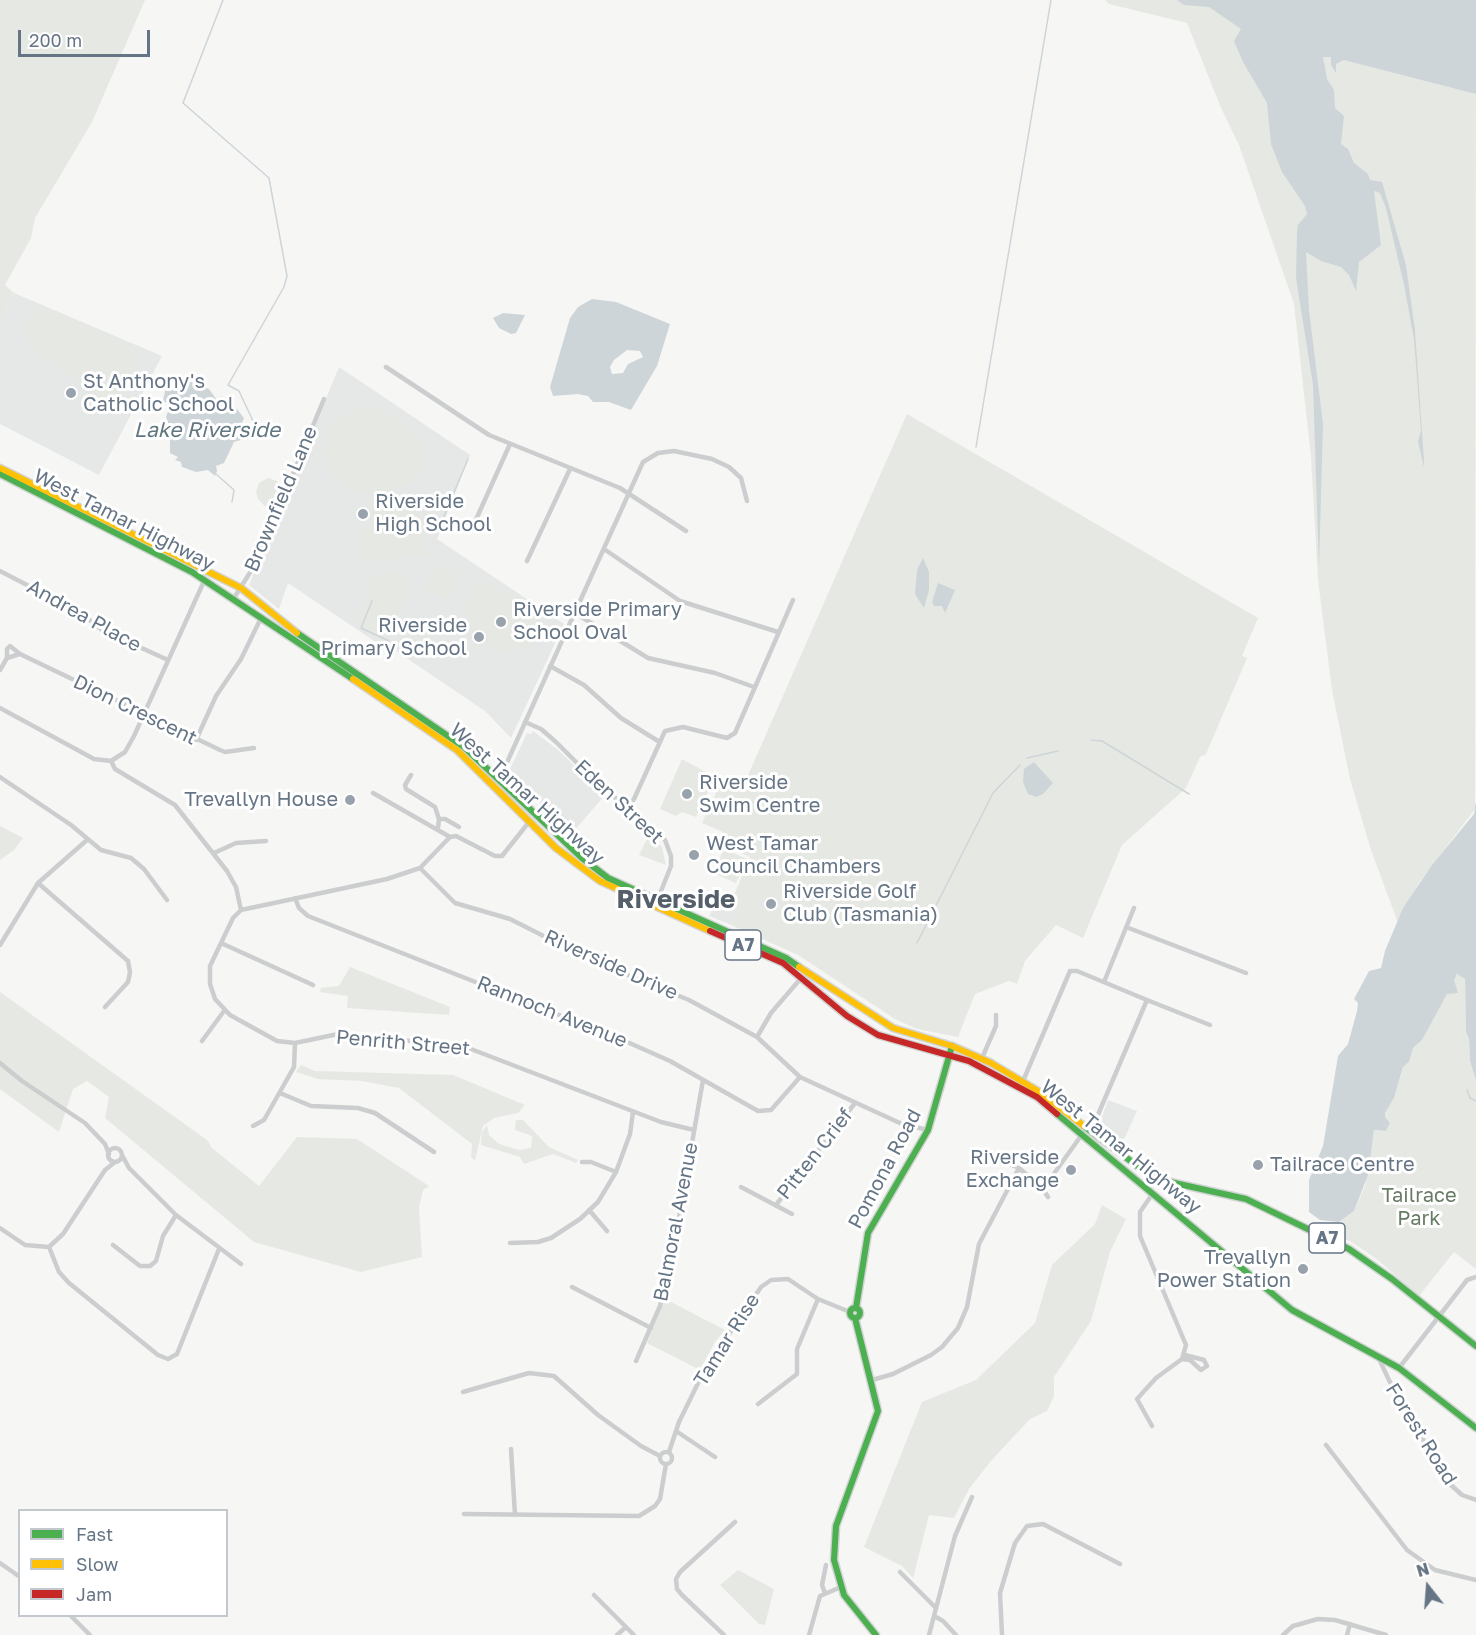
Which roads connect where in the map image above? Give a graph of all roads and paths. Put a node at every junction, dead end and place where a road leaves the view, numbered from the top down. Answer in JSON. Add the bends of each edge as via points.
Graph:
{"nodes":[{"id":1,"x":386,"y":367,"type":"dead end"},
{"id":2,"x":324,"y":399,"type":"dead end"},
{"id":3,"x":510,"y":444,"type":"junction"},
{"id":4,"x":0,"y":468,"type":"edge"},
{"id":5,"x":570,"y":469,"type":"junction"},
{"id":6,"x":0,"y":474,"type":"edge"},
{"id":7,"x":628,"y":494,"type":"junction"},
{"id":8,"x":747,"y":501,"type":"dead end"},
{"id":9,"x":474,"y":524,"type":"dead end"},
{"id":10,"x":686,"y":531,"type":"dead end"},
{"id":11,"x":604,"y":549,"type":"junction"},
{"id":12,"x":527,"y":561,"type":"dead end"},
{"id":13,"x":0,"y":571,"type":"edge"},
{"id":14,"x":205,"y":579,"type":"junction"},
{"id":15,"x":241,"y":588,"type":"junction"},
{"id":16,"x":234,"y":598,"type":"junction"},
{"id":17,"x":793,"y":600,"type":"dead end"},
{"id":18,"x":574,"y":613,"type":"junction"},
{"id":19,"x":262,"y":616,"type":"junction"},
{"id":20,"x":778,"y":632,"type":"junction"},
{"id":21,"x":20,"y":654,"type":"junction"},
{"id":22,"x":7,"y":657,"type":"junction"},
{"id":23,"x":168,"y":660,"type":"junction"},
{"id":24,"x":550,"y":666,"type":"junction"},
{"id":25,"x":0,"y":670,"type":"edge"},
{"id":26,"x":754,"y":687,"type":"junction"},
{"id":27,"x":0,"y":708,"type":"edge"},
{"id":28,"x":143,"y":715,"type":"junction"},
{"id":29,"x":525,"y":722,"type":"junction"},
{"id":30,"x":196,"y":740,"type":"junction"},
{"id":31,"x":658,"y":741,"type":"junction"},
{"id":32,"x":254,"y":748,"type":"dead end"},
{"id":33,"x":111,"y":761,"type":"junction"},
{"id":34,"x":411,"y":775,"type":"dead end"},
{"id":35,"x":0,"y":777,"type":"edge"},
{"id":36,"x":499,"y":780,"type":"junction"},
{"id":37,"x":373,"y":794,"type":"dead end"},
{"id":38,"x":627,"y":807,"type":"junction"},
{"id":39,"x":536,"y":814,"type":"junction"},
{"id":40,"x":439,"y":819,"type":"junction"},
{"id":41,"x":530,"y":822,"type":"junction"},
{"id":42,"x":459,"y":827,"type":"dead end"},
{"id":43,"x":438,"y":828,"type":"junction"},
{"id":44,"x":450,"y":837,"type":"junction"},
{"id":45,"x":87,"y":840,"type":"junction"},
{"id":46,"x":266,"y":841,"type":"dead end"},
{"id":47,"x":214,"y":853,"type":"junction"},
{"id":48,"x":420,"y":868,"type":"junction"},
{"id":49,"x":38,"y":883,"type":"junction"},
{"id":50,"x":295,"y":898,"type":"junction"},
{"id":51,"x":167,"y":900,"type":"dead end"},
{"id":52,"x":656,"y":902,"type":"junction"},
{"id":53,"x":1134,"y":908,"type":"dead end"},
{"id":54,"x":241,"y":910,"type":"junction"},
{"id":55,"x":1126,"y":927,"type":"junction"},
{"id":56,"x":221,"y":943,"type":"junction"},
{"id":57,"x":0,"y":945,"type":"edge"},
{"id":58,"x":1246,"y":973,"type":"dead end"},
{"id":59,"x":802,"y":977,"type":"junction"},
{"id":60,"x":1104,"y":982,"type":"junction"},
{"id":61,"x":313,"y":985,"type":"dead end"},
{"id":62,"x":1147,"y":1000,"type":"junction"},
{"id":63,"x":105,"y":1007,"type":"dead end"},
{"id":64,"x":224,"y":1011,"type":"junction"},
{"id":65,"x":996,"y":1015,"type":"dead end"},
{"id":66,"x":1210,"y":1025,"type":"dead end"},
{"id":67,"x":756,"y":1037,"type":"junction"},
{"id":68,"x":202,"y":1041,"type":"dead end"},
{"id":69,"x":295,"y":1043,"type":"junction"},
{"id":70,"x":952,"y":1046,"type":"junction"},
{"id":71,"x":949,"y":1056,"type":"junction"},
{"id":72,"x":982,"y":1058,"type":"junction"},
{"id":73,"x":0,"y":1063,"type":"edge"},
{"id":74,"x":800,"y":1077,"type":"junction"},
{"id":75,"x":703,"y":1080,"type":"junction"},
{"id":76,"x":1023,"y":1081,"type":"junction"},
{"id":77,"x":280,"y":1093,"type":"junction"},
{"id":78,"x":855,"y":1102,"type":"junction"},
{"id":79,"x":633,"y":1112,"type":"junction"},
{"id":80,"x":253,"y":1126,"type":"dead end"},
{"id":81,"x":694,"y":1130,"type":"junction"},
{"id":82,"x":928,"y":1130,"type":"junction"},
{"id":83,"x":1091,"y":1132,"type":"junction"},
{"id":84,"x":1083,"y":1133,"type":"junction"},
{"id":85,"x":105,"y":1144,"type":"junction"},
{"id":86,"x":117,"y":1149,"type":"junction"},
{"id":87,"x":434,"y":1152,"type":"dead end"},
{"id":88,"x":982,"y":1152,"type":"dead end"},
{"id":89,"x":109,"y":1155,"type":"junction"},
{"id":90,"x":122,"y":1155,"type":"junction"},
{"id":91,"x":116,"y":1162,"type":"junction"},
{"id":92,"x":582,"y":1162,"type":"dead end"},
{"id":93,"x":129,"y":1168,"type":"junction"},
{"id":94,"x":1019,"y":1168,"type":"junction"},
{"id":95,"x":105,"y":1170,"type":"junction"},
{"id":96,"x":616,"y":1172,"type":"junction"},
{"id":97,"x":1158,"y":1178,"type":"junction"},
{"id":98,"x":741,"y":1186,"type":"dead end"},
{"id":99,"x":1043,"y":1189,"type":"junction"},
{"id":100,"x":1152,"y":1192,"type":"junction"},
{"id":101,"x":1048,"y":1197,"type":"dead end"},
{"id":102,"x":776,"y":1205,"type":"junction"},
{"id":103,"x":589,"y":1210,"type":"junction"},
{"id":104,"x":792,"y":1214,"type":"dead end"},
{"id":105,"x":176,"y":1215,"type":"junction"},
{"id":106,"x":0,"y":1228,"type":"edge"},
{"id":107,"x":607,"y":1232,"type":"dead end"},
{"id":108,"x":510,"y":1243,"type":"dead end"},
{"id":109,"x":113,"y":1245,"type":"dead end"},
{"id":110,"x":49,"y":1247,"type":"junction"},
{"id":111,"x":219,"y":1249,"type":"junction"},
{"id":112,"x":241,"y":1264,"type":"dead end"},
{"id":113,"x":1474,"y":1277,"type":"edge"},
{"id":114,"x":572,"y":1287,"type":"dead end"},
{"id":115,"x":818,"y":1299,"type":"junction"},
{"id":116,"x":853,"y":1310,"type":"junction"},
{"id":117,"x":1439,"y":1316,"type":"junction"},
{"id":118,"x":651,"y":1328,"type":"junction"},
{"id":119,"x":1476,"y":1346,"type":"edge"},
{"id":120,"x":1378,"y":1356,"type":"junction"},
{"id":121,"x":1184,"y":1357,"type":"junction"},
{"id":122,"x":636,"y":1361,"type":"dead end"},
{"id":123,"x":1395,"y":1366,"type":"junction"},
{"id":124,"x":1385,"y":1373,"type":"junction"},
{"id":125,"x":872,"y":1380,"type":"junction"},
{"id":126,"x":463,"y":1392,"type":"dead end"},
{"id":127,"x":759,"y":1404,"type":"dead end"},
{"id":128,"x":1152,"y":1426,"type":"dead end"},
{"id":129,"x":1476,"y":1428,"type":"edge"},
{"id":130,"x":676,"y":1431,"type":"junction"},
{"id":131,"x":1326,"y":1445,"type":"dead end"},
{"id":132,"x":511,"y":1449,"type":"dead end"},
{"id":133,"x":669,"y":1452,"type":"junction"},
{"id":134,"x":660,"y":1456,"type":"junction"},
{"id":135,"x":715,"y":1457,"type":"dead end"},
{"id":136,"x":666,"y":1464,"type":"junction"},
{"id":137,"x":972,"y":1497,"type":"dead end"},
{"id":138,"x":1476,"y":1500,"type":"edge"},
{"id":139,"x":464,"y":1514,"type":"dead end"},
{"id":140,"x":514,"y":1515,"type":"junction"},
{"id":141,"x":735,"y":1522,"type":"dead end"},
{"id":142,"x":0,"y":1563,"type":"edge"},
{"id":143,"x":826,"y":1564,"type":"dead end"},
{"id":144,"x":1120,"y":1564,"type":"dead end"},
{"id":145,"x":900,"y":1572,"type":"dead end"},
{"id":146,"x":18,"y":1576,"type":"edge"},
{"id":147,"x":1476,"y":1580,"type":"edge"},
{"id":148,"x":841,"y":1587,"type":"junction"},
{"id":149,"x":825,"y":1593,"type":"junction"},
{"id":150,"x":594,"y":1595,"type":"dead end"},
{"id":151,"x":936,"y":1608,"type":"junction"},
{"id":152,"x":934,"y":1616,"type":"junction"},
{"id":153,"x":72,"y":1617,"type":"edge"},
{"id":154,"x":1350,"y":1624,"type":"junction"},
{"id":155,"x":626,"y":1627,"type":"junction"},
{"id":156,"x":873,"y":1634,"type":"edge"},
{"id":157,"x":90,"y":1635,"type":"edge"},
{"id":158,"x":618,"y":1635,"type":"edge"},
{"id":159,"x":634,"y":1635,"type":"edge"},
{"id":160,"x":724,"y":1635,"type":"edge"},
{"id":161,"x":809,"y":1635,"type":"edge"},
{"id":162,"x":929,"y":1635,"type":"edge"},
{"id":163,"x":956,"y":1635,"type":"edge"},
{"id":164,"x":1002,"y":1635,"type":"edge"},
{"id":165,"x":1283,"y":1635,"type":"edge"},
{"id":166,"x":1347,"y":1635,"type":"edge"},
{"id":167,"x":1386,"y":1635,"type":"edge"}],
"edges":[{"from":1,"to":3,"type":"street","via":[[476,428]]},
{"from":2,"to":15,"type":"street","name":"Brownfield Lane","via":[[256,563]]},
{"from":3,"to":5,"type":"street"},
{"from":3,"to":9,"type":"street"},
{"from":4,"to":15,"type":"main road","name":"West Tamar Highway","number":"A7"},
{"from":5,"to":7,"type":"street"},
{"from":5,"to":12,"type":"street"},
{"from":6,"to":14,"type":"main road","name":"West Tamar Highway","number":"A7"},
{"from":7,"to":8,"type":"street","via":[[643,462],[657,453],[674,451],[700,454],[729,467],[744,484]]},
{"from":7,"to":10,"type":"street"},
{"from":7,"to":11,"type":"street"},
{"from":11,"to":18,"type":"street"},
{"from":11,"to":20,"type":"street","via":[[680,601]]},
{"from":13,"to":23,"type":"street","name":"Andrea Place","via":[[81,613],[102,630]]},
{"from":14,"to":16,"type":"main road","name":"West Tamar Highway","number":"A7"},
{"from":14,"to":23,"type":"street"},
{"from":15,"to":16,"type":"street","name":"Brownfield Lane"},
{"from":15,"to":36,"type":"main road","name":"West Tamar Highway","number":"A7","via":[[298,634],[455,740]]},
{"from":16,"to":19,"type":"main road","name":"West Tamar Highway","number":"A7"},
{"from":17,"to":20,"type":"street"},
{"from":18,"to":24,"type":"street"},
{"from":18,"to":26,"type":"street","via":[[648,658],[715,673]]},
{"from":19,"to":30,"type":"street","via":[[241,659],[216,696]]},
{"from":19,"to":41,"type":"main road","name":"West Tamar Highway","number":"A7","via":[[457,750]]},
{"from":20,"to":26,"type":"street"},
{"from":21,"to":22,"type":"street"},
{"from":21,"to":22,"type":"street","via":[[10,646]]},
{"from":21,"to":28,"type":"street","name":"Dion Crescent"},
{"from":22,"to":25,"type":"street"},
{"from":23,"to":28,"type":"street"},
{"from":24,"to":29,"type":"street"},
{"from":24,"to":31,"type":"street","via":[[584,685],[621,718]]},
{"from":26,"to":31,"type":"street","via":[[732,736],[722,738],[703,730],[674,727]]},
{"from":27,"to":33,"type":"street","via":[[94,759]]},
{"from":28,"to":30,"type":"street","name":"Dion Crescent"},
{"from":28,"to":33,"type":"street","via":[[124,752]]},
{"from":29,"to":36,"type":"street"},
{"from":29,"to":38,"type":"street","name":"Eden Street","via":[[541,729]]},
{"from":30,"to":32,"type":"street","name":"Dion Crescent","via":[[225,752]]},
{"from":31,"to":38,"type":"street"},
{"from":33,"to":47,"type":"street","via":[[115,769],[175,805]]},
{"from":34,"to":40,"type":"street","via":[[406,789],[435,807]]},
{"from":35,"to":45,"type":"street"},
{"from":36,"to":39,"type":"main road","name":"West Tamar Highway","number":"A7"},
{"from":37,"to":43,"type":"street"},
{"from":38,"to":52,"type":"street","name":"Eden Street","via":[[669,847],[671,866]]},
{"from":39,"to":41,"type":"main road"},
{"from":39,"to":52,"type":"main road","name":"West Tamar Highway","number":"A7","via":[[595,870]]},
{"from":40,"to":42,"type":"street"},
{"from":40,"to":43,"type":"street"},
{"from":41,"to":44,"type":"street","via":[[500,856],[456,836]]},
{"from":41,"to":59,"type":"main road","name":"West Tamar Highway","number":"A7","via":[[571,861],[609,887],[767,956]]},
{"from":43,"to":44,"type":"street"},
{"from":44,"to":48,"type":"street"},
{"from":45,"to":49,"type":"street"},
{"from":45,"to":51,"type":"street","via":[[101,850],[131,858]]},
{"from":46,"to":47,"type":"street","via":[[236,843]]},
{"from":47,"to":54,"type":"street","via":[[236,887]]},
{"from":48,"to":50,"type":"street"},
{"from":48,"to":67,"type":"street","name":"Riverside Drive","via":[[455,903],[510,919],[591,960],[689,1000]]},
{"from":49,"to":57,"type":"street"},
{"from":49,"to":63,"type":"street","via":[[128,961],[128,982]]},
{"from":50,"to":54,"type":"street"},
{"from":50,"to":75,"type":"street","name":"Rannoch Avenue","via":[[308,916],[625,1041]]},
{"from":52,"to":70,"type":"main road","name":"West Tamar Highway","number":"A7","via":[[786,958],[892,1028]]},
{"from":53,"to":55,"type":"street"},
{"from":54,"to":56,"type":"street"},
{"from":55,"to":58,"type":"street"},
{"from":55,"to":60,"type":"street"},
{"from":56,"to":61,"type":"street"},
{"from":56,"to":64,"type":"street","via":[[209,978],[213,996]]},
{"from":59,"to":67,"type":"street"},
{"from":59,"to":71,"type":"main road","name":"West Tamar Highway","number":"A7","via":[[860,1026]]},
{"from":60,"to":62,"type":"street"},
{"from":60,"to":76,"type":"street","via":[[1074,970],[1067,974]]},
{"from":62,"to":66,"type":"street"},
{"from":62,"to":83,"type":"street"},
{"from":64,"to":68,"type":"street"},
{"from":64,"to":69,"type":"street","name":"Penrith Street","via":[[271,1038]]},
{"from":65,"to":72,"type":"street","via":[[996,1026]]},
{"from":67,"to":74,"type":"street","name":"Riverside Drive"},
{"from":69,"to":77,"type":"street","via":[[296,1060]]},
{"from":69,"to":79,"type":"street","name":"Penrith Street","via":[[338,1034],[464,1046]]},
{"from":70,"to":71,"type":"main road","name":"Pomona Road"},
{"from":70,"to":72,"type":"main road","name":"West Tamar Highway","number":"A7"},
{"from":71,"to":82,"type":"main road","name":"Pomona Road"},
{"from":71,"to":84,"type":"main road","name":"West Tamar Highway","number":"A7","via":[[976,1064],[1018,1086]]},
{"from":72,"to":76,"type":"main road","name":"West Tamar Highway","number":"A7"},
{"from":73,"to":85,"type":"street","via":[[85,1123]]},
{"from":74,"to":75,"type":"street","name":"Rannoch Avenue","via":[[774,1107],[763,1111]]},
{"from":74,"to":78,"type":"street","name":"Riverside Drive"},
{"from":75,"to":81,"type":"street","name":"Balmoral Avenue"},
{"from":76,"to":83,"type":"main road","name":"West Tamar Highway","number":"A7"},
{"from":77,"to":80,"type":"street","via":[[264,1120]]},
{"from":77,"to":87,"type":"street","via":[[311,1106],[358,1108],[375,1113]]},
{"from":78,"to":82,"type":"street","name":"Riverside Drive","via":[[902,1124]]},
{"from":78,"to":102,"type":"street","name":"Pitten Crief"},
{"from":79,"to":81,"type":"street","name":"Penrith Street"},
{"from":79,"to":96,"type":"street","via":[[630,1134]]},
{"from":81,"to":118,"type":"street","name":"Balmoral Avenue","via":[[673,1252]]},
{"from":82,"to":116,"type":"main road","name":"Pomona Road","via":[[868,1233]]},
{"from":83,"to":97,"type":"main road","name":"West Tamar Highway","number":"A7"},
{"from":84,"to":99,"type":"street"},
{"from":84,"to":100,"type":"main road","name":"West Tamar Highway","number":"A7"},
{"from":85,"to":86,"type":"street"},
{"from":85,"to":89,"type":"street"},
{"from":86,"to":89,"type":"street"},
{"from":86,"to":90,"type":"street"},
{"from":88,"to":94,"type":"street"},
{"from":89,"to":91,"type":"street"},
{"from":89,"to":95,"type":"street"},
{"from":90,"to":91,"type":"street"},
{"from":90,"to":93,"type":"street"},
{"from":91,"to":93,"type":"street"},
{"from":91,"to":95,"type":"street"},
{"from":92,"to":96,"type":"street"},
{"from":93,"to":105,"type":"street"},
{"from":94,"to":99,"type":"street"},
{"from":94,"to":125,"type":"street","via":[[979,1244],[967,1307],[958,1328],[931,1355]]},
{"from":95,"to":110,"type":"street","via":[[63,1234]]},
{"from":96,"to":103,"type":"street"},
{"from":97,"to":100,"type":"main road"},
{"from":97,"to":117,"type":"main road","number":"A7","via":[[1246,1199],[1339,1244],[1381,1270]]},
{"from":98,"to":102,"type":"street","name":"Pitten Crief"},
{"from":99,"to":101,"type":"street"},
{"from":100,"to":120,"type":"main road","name":"West Tamar Highway","number":"A7","via":[[1292,1310]]},
{"from":100,"to":121,"type":"street","via":[[1140,1212],[1140,1236],[1185,1340]]},
{"from":102,"to":104,"type":"street","name":"Pitten Crief"},
{"from":103,"to":107,"type":"street"},
{"from":103,"to":108,"type":"street","via":[[550,1238]]},
{"from":105,"to":109,"type":"street","via":[[163,1236],[156,1261],[150,1266],[141,1266]]},
{"from":105,"to":111,"type":"street"},
{"from":106,"to":110,"type":"street","via":[[25,1245]]},
{"from":110,"to":111,"type":"street","via":[[59,1272],[69,1283],[168,1359],[177,1354]]},
{"from":111,"to":112,"type":"street"},
{"from":113,"to":117,"type":"street","via":[[1467,1280]]},
{"from":114,"to":118,"type":"street"},
{"from":115,"to":116,"type":"street","name":"Tamar Rise"},
{"from":115,"to":127,"type":"street","via":[[797,1348],[797,1374]]},
{"from":115,"to":130,"type":"street","name":"Tamar Rise","via":[[788,1279],[761,1287],[704,1371]]},
{"from":116,"to":125,"type":"main road","name":"Pomona Road","via":[[860,1313],[855,1318]]},
{"from":117,"to":119,"type":"main road","number":"A7"},
{"from":117,"to":123,"type":"street"},
{"from":118,"to":122,"type":"street","name":"Balmoral Avenue"},
{"from":120,"to":123,"type":"main road","name":"West Tamar Highway","number":"A7"},
{"from":120,"to":124,"type":"street","name":"Forest Road"},
{"from":121,"to":121,"type":"street","via":[[1204,1360],[1207,1366],[1201,1370]]},
{"from":121,"to":128,"type":"street","via":[[1156,1378],[1135,1401]]},
{"from":123,"to":124,"type":"street"},
{"from":123,"to":129,"type":"main road","name":"West Tamar Highway","number":"A7"},
{"from":124,"to":138,"type":"street","name":"Forest Road","via":[[1451,1485]]},
{"from":125,"to":148,"type":"main road","via":[[878,1405],[876,1419],[836,1526],[834,1560]]},
{"from":126,"to":134,"type":"street","via":[[529,1373],[554,1376],[598,1415]]},
{"from":130,"to":133,"type":"street","name":"Tamar Rise"},
{"from":130,"to":135,"type":"street"},
{"from":131,"to":147,"type":"street","via":[[1407,1550],[1435,1570]]},
{"from":132,"to":140,"type":"street"},
{"from":133,"to":134,"type":"street"},
{"from":133,"to":136,"type":"street","name":"Tamar Rise","via":[[672,1461]]},
{"from":134,"to":136,"type":"street"},
{"from":136,"to":140,"type":"street","via":[[660,1498],[639,1516]]},
{"from":137,"to":151,"type":"street","via":[[955,1536]]},
{"from":139,"to":140,"type":"street"},
{"from":141,"to":160,"type":"street","via":[[676,1580],[677,1589]]},
{"from":142,"to":146,"type":"street"},
{"from":143,"to":149,"type":"street","via":[[822,1585]]},
{"from":144,"to":164,"type":"street","via":[[1047,1525],[1027,1526],[1015,1543],[1000,1593]]},
{"from":145,"to":151,"type":"street"},
{"from":148,"to":149,"type":"street"},
{"from":148,"to":156,"type":"main road"},
{"from":149,"to":161,"type":"street","via":[[819,1598]]},
{"from":150,"to":155,"type":"street"},
{"from":151,"to":152,"type":"street"},
{"from":152,"to":162,"type":"street"},
{"from":152,"to":163,"type":"street"},
{"from":153,"to":157,"type":"street"},
{"from":154,"to":165,"type":"street","via":[[1318,1619],[1293,1626]]},
{"from":154,"to":166,"type":"street"},
{"from":154,"to":167,"type":"street"},
{"from":155,"to":158,"type":"street"},
{"from":155,"to":159,"type":"street"}]}
